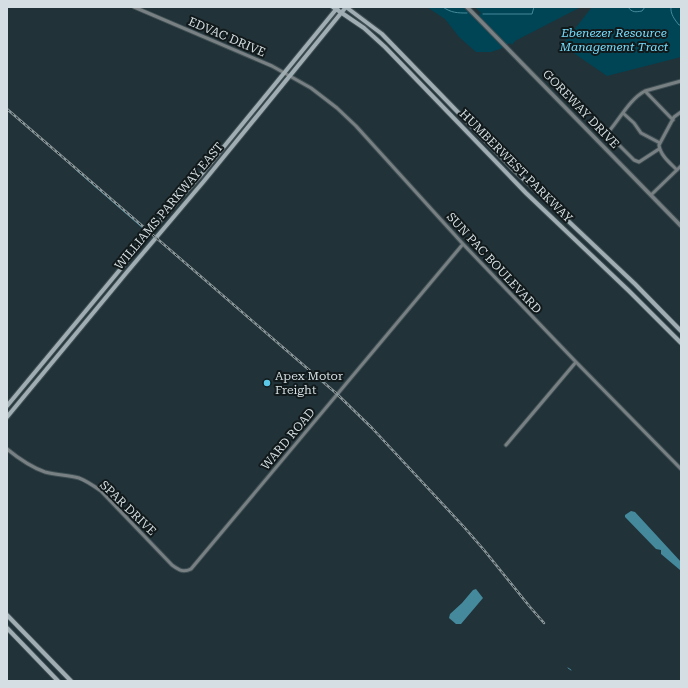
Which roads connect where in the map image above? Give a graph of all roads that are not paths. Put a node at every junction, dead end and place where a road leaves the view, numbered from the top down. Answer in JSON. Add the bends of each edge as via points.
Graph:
{"nodes":[{"id":1,"x":134,"y":7,"type":"edge"},
{"id":2,"x":346,"y":7,"type":"edge"},
{"id":3,"x":467,"y":7,"type":"edge"},
{"id":4,"x":336,"y":8,"type":"edge"},
{"id":5,"x":342,"y":12,"type":"junction"},
{"id":6,"x":284,"y":73,"type":"junction"},
{"id":7,"x":290,"y":76,"type":"junction"},
{"id":8,"x":681,"y":81,"type":"edge"},
{"id":9,"x":645,"y":91,"type":"junction"},
{"id":10,"x":681,"y":112,"type":"edge"},
{"id":11,"x":623,"y":113,"type":"junction"},
{"id":12,"x":673,"y":120,"type":"junction"},
{"id":13,"x":660,"y":143,"type":"junction"},
{"id":14,"x":659,"y":149,"type":"junction"},
{"id":15,"x":681,"y":166,"type":"edge"},
{"id":16,"x":677,"y":170,"type":"junction"},
{"id":17,"x":651,"y":195,"type":"junction"},
{"id":18,"x":681,"y":226,"type":"edge"},
{"id":19,"x":463,"y":244,"type":"junction"},
{"id":20,"x":681,"y":331,"type":"edge"},
{"id":21,"x":681,"y":343,"type":"edge"},
{"id":22,"x":576,"y":362,"type":"junction"},
{"id":23,"x":7,"y":406,"type":"edge"},
{"id":24,"x":7,"y":417,"type":"edge"},
{"id":25,"x":506,"y":445,"type":"dead end"},
{"id":26,"x":7,"y":449,"type":"edge"},
{"id":27,"x":681,"y":469,"type":"edge"},
{"id":28,"x":187,"y":571,"type":"joint"},
{"id":29,"x":7,"y":615,"type":"edge"},
{"id":30,"x":7,"y":628,"type":"edge"},
{"id":31,"x":58,"y":681,"type":"edge"},
{"id":32,"x":71,"y":681,"type":"edge"}],
"edges":[{"from":1,"to":6,"type":"street","name":"EDVAC DRIVE"},
{"from":2,"to":5,"type":"main road","name":"WILLIAMS PARKWAY EAST"},
{"from":2,"to":20,"type":"main road","name":"HUMBERWEST PARKWAY","via":[[382,34],[513,169]]},
{"from":3,"to":17,"type":"street","name":"GOREWAY DRIVE"},
{"from":4,"to":5,"type":"main road","name":"HUMBERWEST PARKWAY"},
{"from":4,"to":6,"type":"main road","name":"WILLIAMS PARKWAY EAST"},
{"from":5,"to":7,"type":"main road","name":"WILLIAMS PARKWAY EAST"},
{"from":5,"to":21,"type":"main road","name":"HUMBERWEST PARKWAY","via":[[385,46],[526,193]]},
{"from":6,"to":7,"type":"street","name":"EDVAC DRIVE"},
{"from":6,"to":23,"type":"main road","name":"WILLIAMS PARKWAY EAST"},
{"from":7,"to":19,"type":"street","name":"SUN PAC BOULEVARD","via":[[338,108]]},
{"from":7,"to":24,"type":"main road","name":"WILLIAMS PARKWAY EAST"},
{"from":8,"to":9,"type":"street"},
{"from":9,"to":11,"type":"street","via":[[639,94]]},
{"from":9,"to":12,"type":"street"},
{"from":10,"to":12,"type":"street"},
{"from":11,"to":13,"type":"street","via":[[641,133]]},
{"from":11,"to":14,"type":"street","via":[[610,130],[610,135],[634,160],[639,162]]},
{"from":12,"to":13,"type":"street"},
{"from":13,"to":14,"type":"street"},
{"from":14,"to":16,"type":"street"},
{"from":15,"to":16,"type":"street"},
{"from":16,"to":17,"type":"street"},
{"from":17,"to":18,"type":"street","name":"GOREWAY DRIVE"},
{"from":19,"to":22,"type":"street","name":"SUN PAC BOULEVARD"},
{"from":19,"to":28,"type":"street","name":"WARD ROAD","via":[[230,524]]},
{"from":22,"to":25,"type":"street"},
{"from":22,"to":27,"type":"street","name":"SUN PAC BOULEVARD"},
{"from":26,"to":28,"type":"street","name":"SPAR DRIVE","via":[[33,467],[80,479],[101,491],[172,565],[179,570]]},
{"from":29,"to":32,"type":"main road"},
{"from":30,"to":31,"type":"main road"}]}
